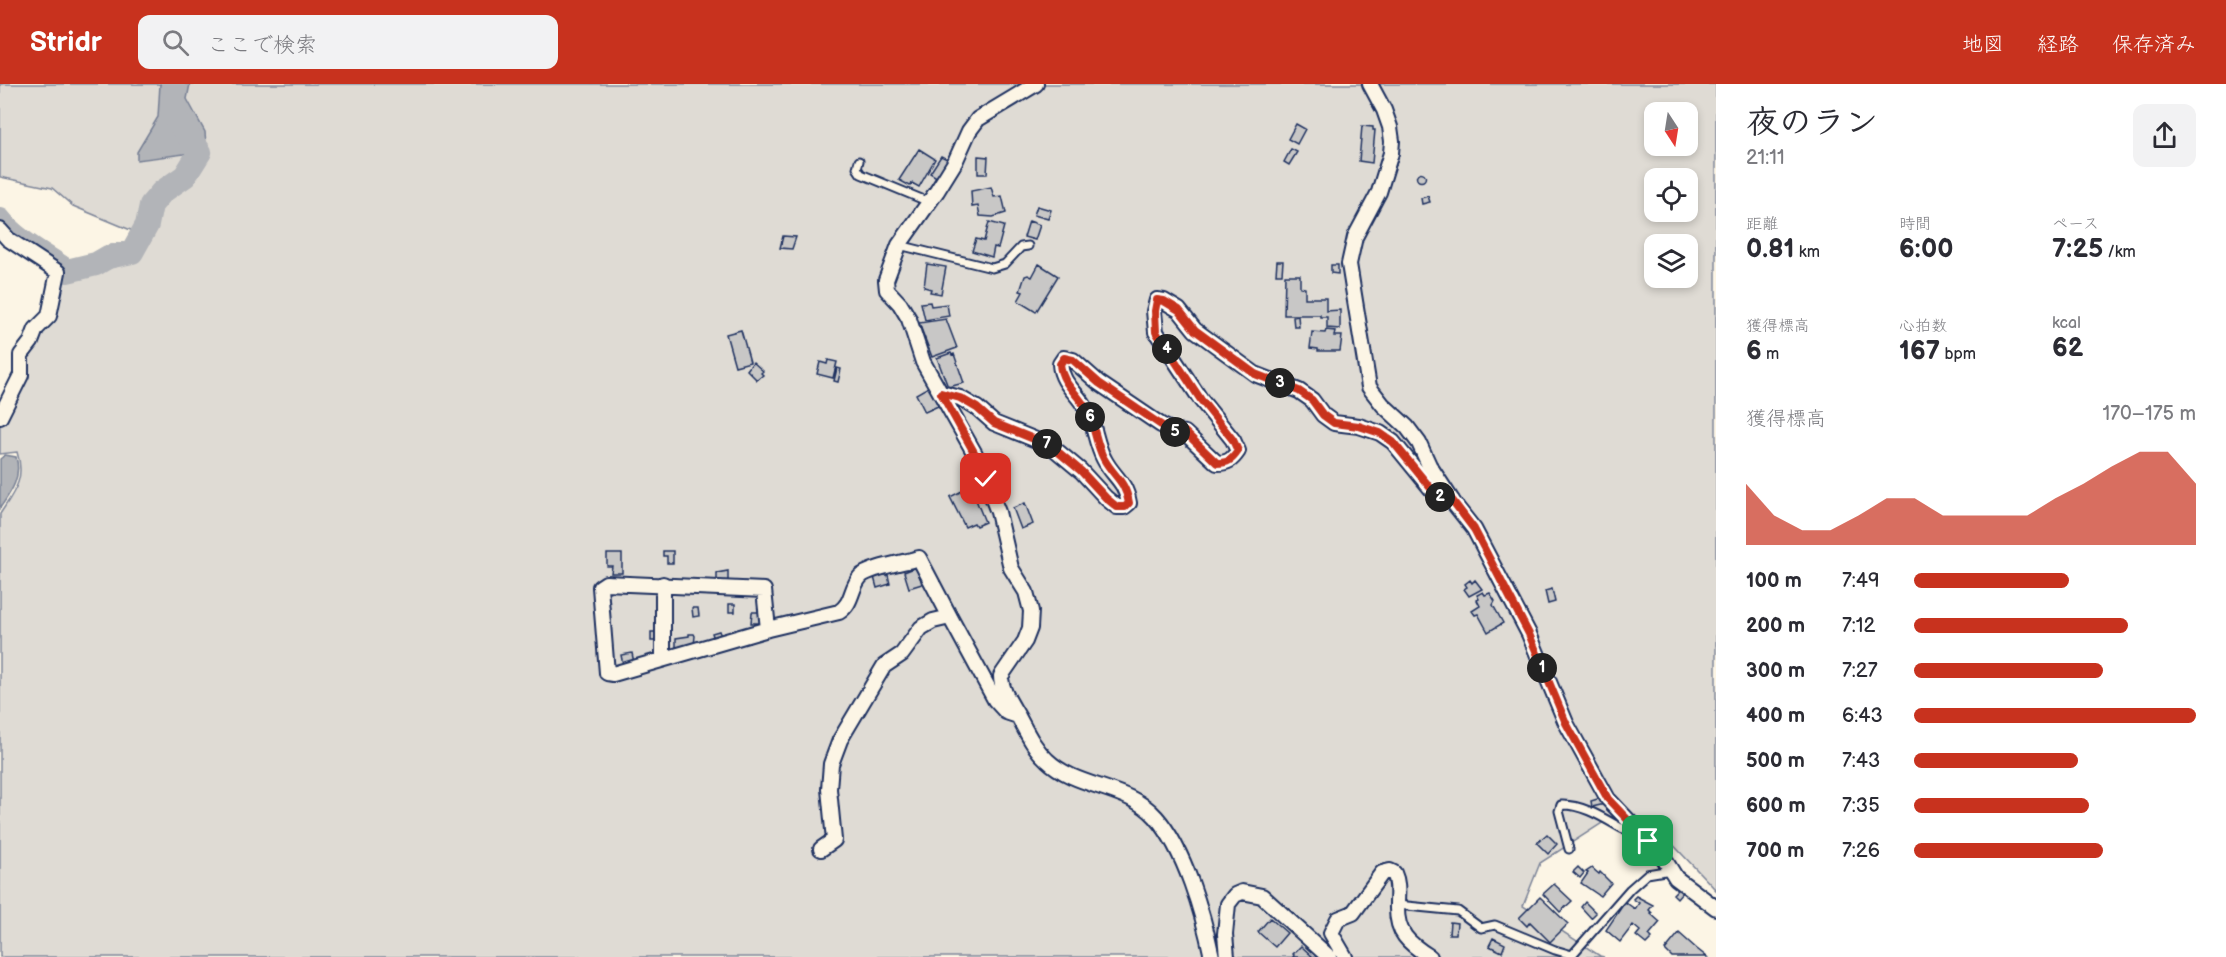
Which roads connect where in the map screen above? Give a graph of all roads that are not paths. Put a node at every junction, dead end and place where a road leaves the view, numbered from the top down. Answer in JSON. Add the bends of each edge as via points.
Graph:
{"nodes":[{"id":1,"x":1036,"y":84,"type":"edge"},
{"id":2,"x":1370,"y":84,"type":"edge"},
{"id":3,"x":859,"y":161,"type":"dead end"},
{"id":4,"x":929,"y":202,"type":"junction"},
{"id":5,"x":0,"y":230,"type":"edge"},
{"id":6,"x":899,"y":245,"type":"junction"},
{"id":7,"x":1028,"y":246,"type":"dead end"},
{"id":8,"x":941,"y":393,"type":"junction"},
{"id":9,"x":0,"y":417,"type":"edge"},
{"id":10,"x":1452,"y":500,"type":"junction"},
{"id":11,"x":663,"y":584,"type":"junction"},
{"id":12,"x":950,"y":617,"type":"junction"},
{"id":13,"x":768,"y":628,"type":"junction"},
{"id":14,"x":663,"y":659,"type":"junction"},
{"id":15,"x":1018,"y":716,"type":"junction"},
{"id":16,"x":1631,"y":823,"type":"junction"},
{"id":17,"x":821,"y":849,"type":"dead end"},
{"id":18,"x":1569,"y":849,"type":"dead end"},
{"id":19,"x":1671,"y":870,"type":"junction"},
{"id":20,"x":1397,"y":905,"type":"junction"},
{"id":21,"x":1716,"y":908,"type":"edge"},
{"id":22,"x":1568,"y":955,"type":"edge"},
{"id":23,"x":1212,"y":957,"type":"edge"},
{"id":24,"x":1227,"y":957,"type":"edge"},
{"id":25,"x":1329,"y":957,"type":"edge"},
{"id":26,"x":1345,"y":957,"type":"edge"},
{"id":27,"x":1430,"y":957,"type":"edge"}],
"edges":[{"from":1,"to":4,"type":"street","via":[[978,119]]},
{"from":2,"to":10,"type":"street","via":[[1384,110],[1392,141],[1379,192],[1355,237],[1349,264],[1369,387],[1419,443]]},
{"from":3,"to":4,"type":"lane","via":[[857,168],[861,174]]},
{"from":4,"to":6,"type":"street"},
{"from":5,"to":9,"type":"street","via":[[58,272],[49,316],[21,355],[21,375]]},
{"from":6,"to":7,"type":"lane","via":[[992,268],[1005,264],[1021,247]]},
{"from":6,"to":8,"type":"street","via":[[886,280],[887,290],[909,319],[923,362]]},
{"from":8,"to":10,"type":"street","via":[[960,398],[994,423],[1051,446],[1106,498],[1117,507],[1125,507],[1129,503],[1126,490],[1104,460],[1085,407],[1060,375],[1064,358],[1073,360],[1099,383],[1161,425],[1185,432],[1217,463],[1226,463],[1238,451],[1156,332],[1157,300],[1164,301],[1179,310],[1195,330],[1255,374],[1299,391],[1334,423],[1380,433],[1393,442],[1437,496]]},
{"from":8,"to":15,"type":"street","via":[[986,479],[1011,568],[1026,592],[1031,611],[1025,641],[1001,676]]},
{"from":10,"to":16,"type":"street","via":[[1474,529],[1529,634],[1566,723],[1608,799]]},
{"from":11,"to":13,"type":"street","via":[[764,590]]},
{"from":11,"to":14,"type":"street"},
{"from":11,"to":14,"type":"street","via":[[600,587],[607,674]]},
{"from":12,"to":13,"type":"street","via":[[919,558],[862,574],[851,601],[839,612]]},
{"from":12,"to":15,"type":"street","via":[[995,700],[1006,712]]},
{"from":12,"to":17,"type":"street","via":[[921,628],[902,654],[884,666],[840,740],[831,764],[829,789],[834,840]]},
{"from":13,"to":14,"type":"street"},
{"from":15,"to":23,"type":"street","via":[[1047,761],[1072,776],[1138,802],[1156,817],[1178,852],[1190,881]]},
{"from":16,"to":18,"type":"lane","via":[[1623,829],[1584,809],[1561,805],[1559,811]]},
{"from":16,"to":19,"type":"street"},
{"from":19,"to":21,"type":"street"},
{"from":19,"to":22,"type":"lane","via":[[1647,874]]},
{"from":20,"to":22,"type":"lane","via":[[1458,911],[1481,928],[1495,925]]},
{"from":20,"to":26,"type":"street","via":[[1398,881],[1394,873],[1382,873],[1353,913],[1338,919],[1331,933]]},
{"from":20,"to":27,"type":"street","via":[[1398,927],[1406,939]]},
{"from":24,"to":25,"type":"street","via":[[1228,904],[1242,892],[1262,896]]}]}
